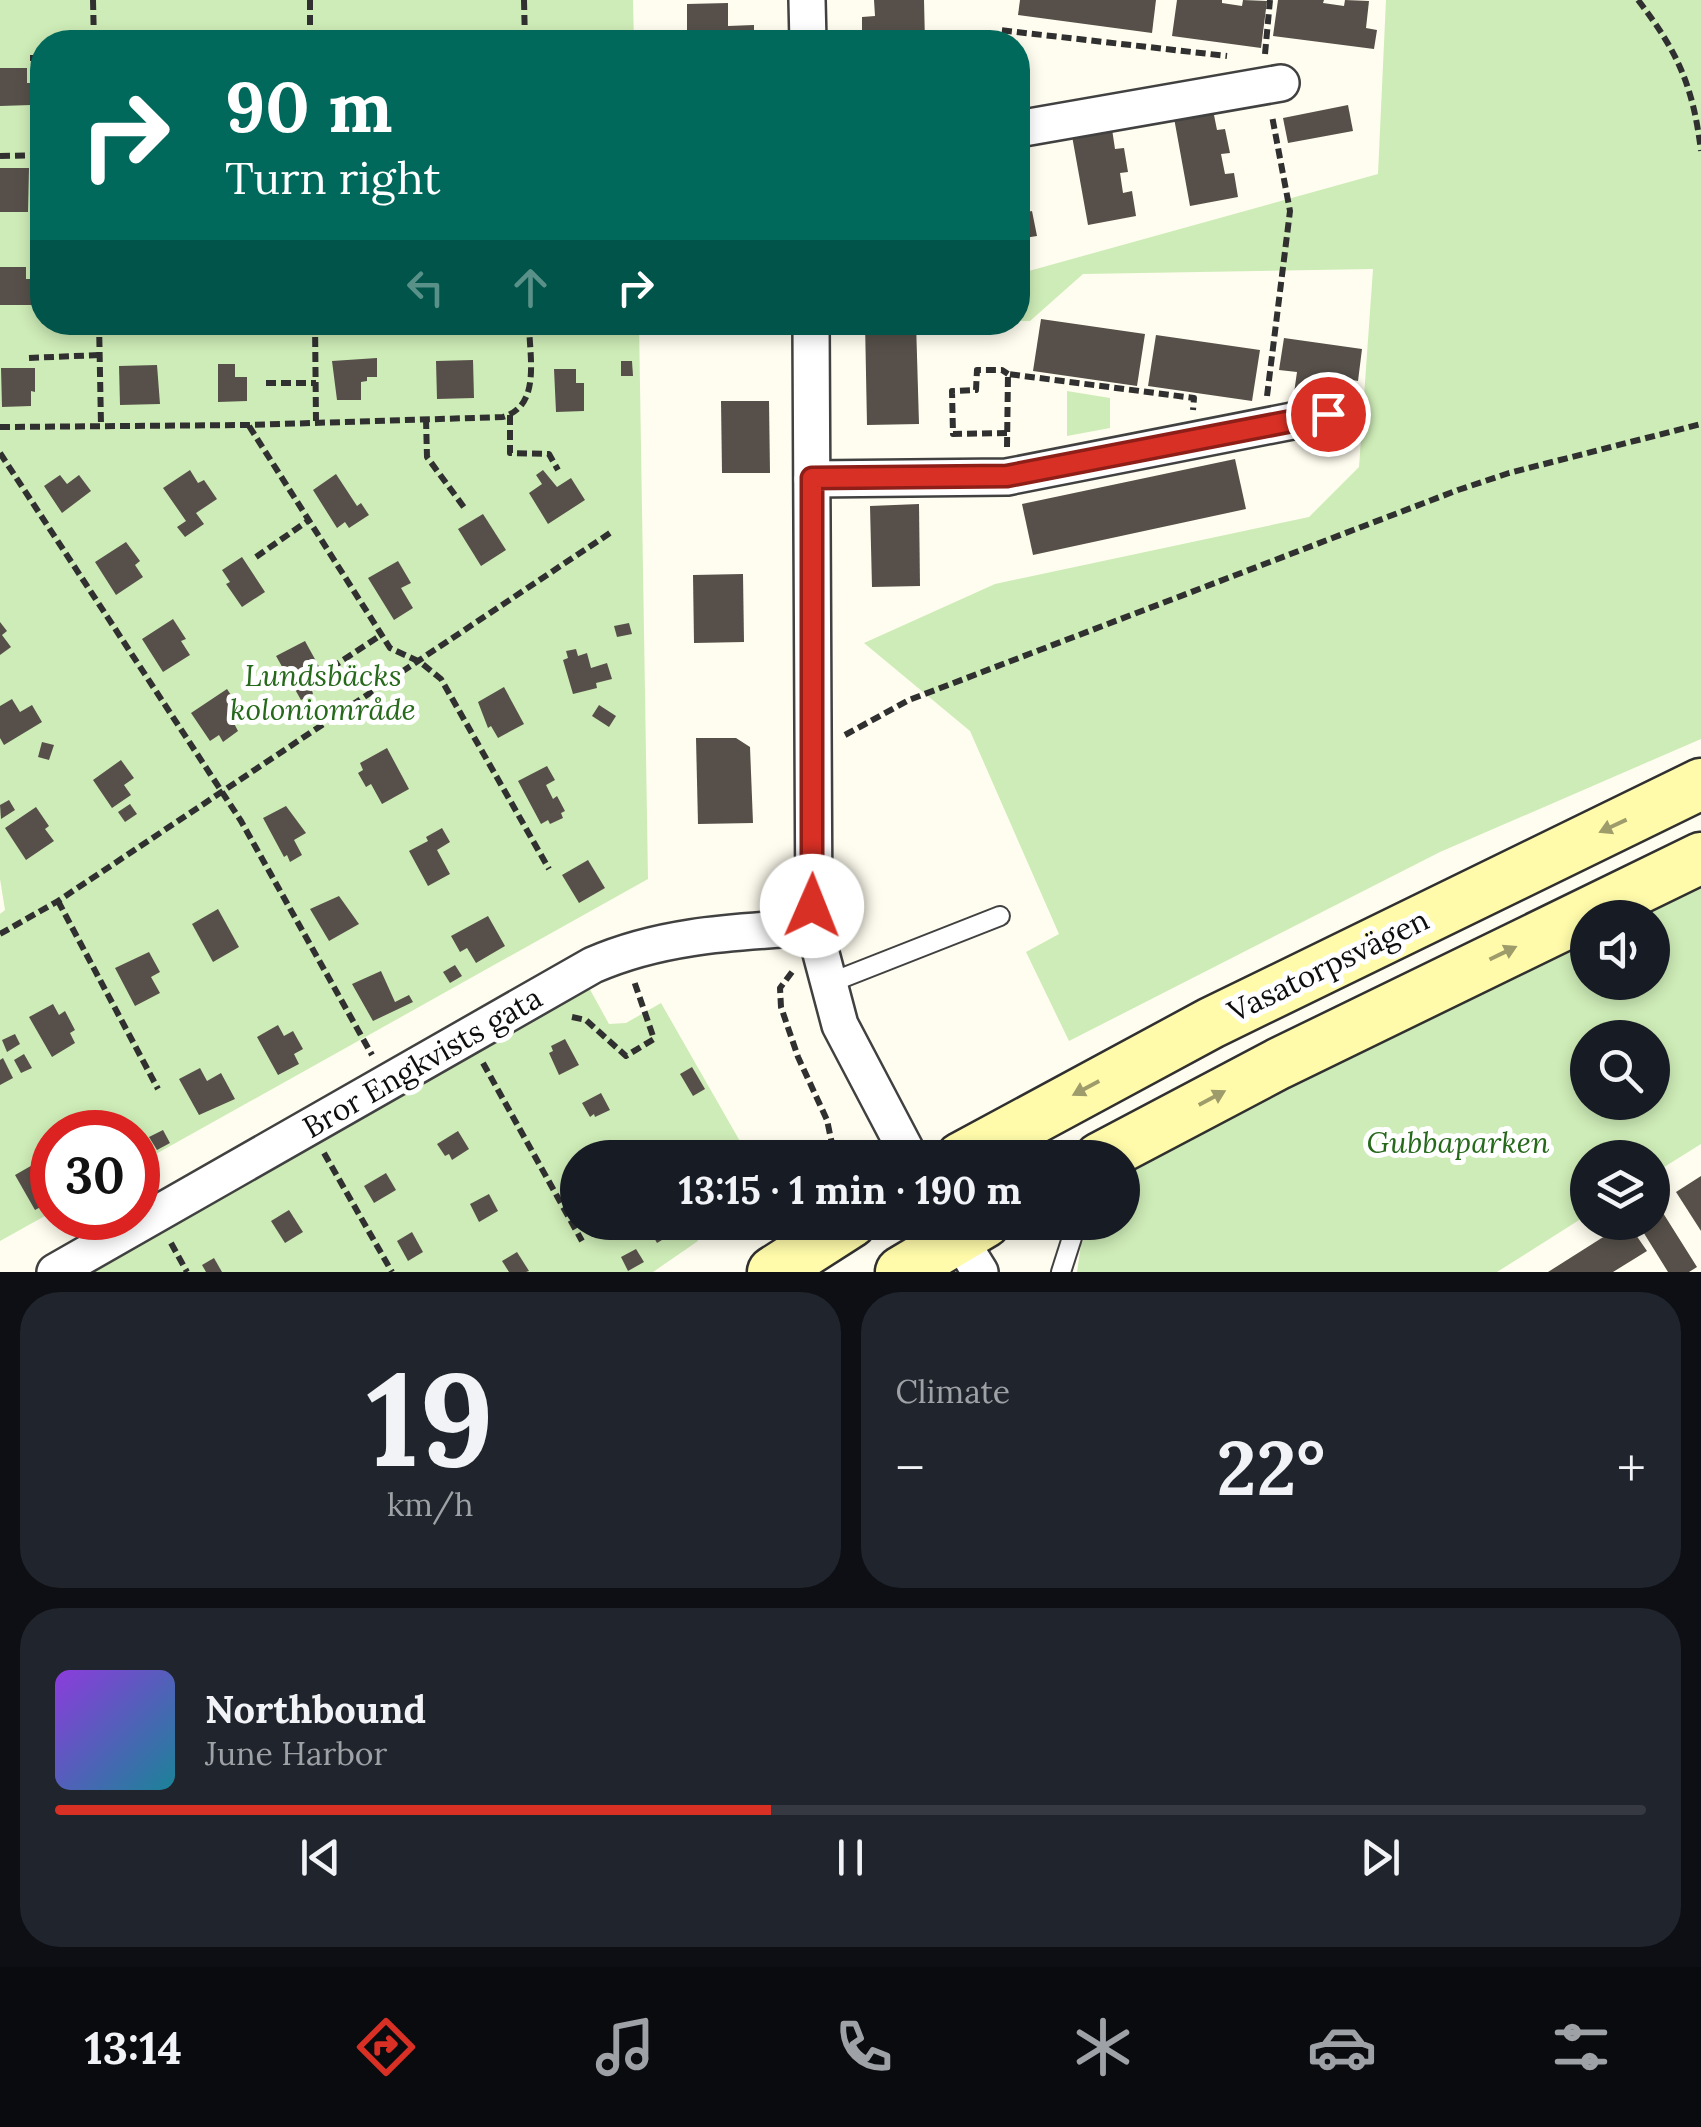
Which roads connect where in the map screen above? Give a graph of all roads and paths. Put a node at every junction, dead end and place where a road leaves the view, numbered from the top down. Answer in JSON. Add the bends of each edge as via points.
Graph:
{"nodes":[{"id":1,"x":93,"y":0,"type":"edge"},
{"id":2,"x":310,"y":0,"type":"edge"},
{"id":3,"x":524,"y":0,"type":"edge"},
{"id":4,"x":807,"y":0,"type":"edge"},
{"id":5,"x":1270,"y":0,"type":"edge"},
{"id":6,"x":1638,"y":0,"type":"edge"},
{"id":7,"x":94,"y":30,"type":"edge"},
{"id":8,"x":310,"y":30,"type":"edge"},
{"id":9,"x":525,"y":30,"type":"edge"},
{"id":10,"x":808,"y":30,"type":"edge"},
{"id":11,"x":1030,"y":35,"type":"edge"},
{"id":12,"x":1271,"y":77,"type":"junction"},
{"id":13,"x":1030,"y":127,"type":"edge"},
{"id":14,"x":1701,"y":151,"type":"edge"},
{"id":15,"x":30,"y":155,"type":"edge"},
{"id":16,"x":0,"y":156,"type":"edge"},
{"id":17,"x":100,"y":335,"type":"edge"},
{"id":18,"x":315,"y":335,"type":"edge"},
{"id":19,"x":529,"y":335,"type":"edge"},
{"id":20,"x":811,"y":335,"type":"edge"},
{"id":21,"x":100,"y":356,"type":"junction"},
{"id":22,"x":29,"y":358,"type":"dead end"},
{"id":23,"x":1008,"y":374,"type":"junction"},
{"id":24,"x":266,"y":383,"type":"dead end"},
{"id":25,"x":316,"y":383,"type":"junction"},
{"id":26,"x":1328,"y":414,"type":"dead end"},
{"id":27,"x":510,"y":415,"type":"junction"},
{"id":28,"x":426,"y":419,"type":"junction"},
{"id":29,"x":316,"y":421,"type":"junction"},
{"id":30,"x":249,"y":424,"type":"junction"},
{"id":31,"x":1701,"y":424,"type":"edge"},
{"id":32,"x":101,"y":425,"type":"junction"},
{"id":33,"x":1263,"y":426,"type":"junction"},
{"id":34,"x":0,"y":427,"type":"edge"},
{"id":35,"x":1008,"y":433,"type":"junction"},
{"id":36,"x":1190,"y":441,"type":"junction"},
{"id":37,"x":0,"y":453,"type":"edge"},
{"id":38,"x":558,"y":470,"type":"dead end"},
{"id":39,"x":1007,"y":476,"type":"junction"},
{"id":40,"x":812,"y":478,"type":"junction"},
{"id":41,"x":466,"y":510,"type":"dead end"},
{"id":42,"x":309,"y":520,"type":"junction"},
{"id":43,"x":613,"y":532,"type":"dead end"},
{"id":44,"x":256,"y":557,"type":"dead end"},
{"id":45,"x":381,"y":635,"type":"junction"},
{"id":46,"x":420,"y":662,"type":"junction"},
{"id":47,"x":330,"y":668,"type":"dead end"},
{"id":48,"x":814,"y":754,"type":"junction"},
{"id":49,"x":1701,"y":784,"type":"edge"},
{"id":50,"x":221,"y":792,"type":"junction"},
{"id":51,"x":1701,"y":858,"type":"edge"},
{"id":52,"x":548,"y":869,"type":"dead end"},
{"id":53,"x":58,"y":901,"type":"junction"},
{"id":54,"x":1000,"y":916,"type":"dead end"},
{"id":55,"x":814,"y":927,"type":"junction"},
{"id":56,"x":0,"y":934,"type":"edge"},
{"id":57,"x":824,"y":973,"type":"junction"},
{"id":58,"x":483,"y":1062,"type":"dead end"},
{"id":59,"x":387,"y":1082,"type":"junction"},
{"id":60,"x":158,"y":1089,"type":"dead end"},
{"id":61,"x":831,"y":1140,"type":"edge"},
{"id":62,"x":901,"y":1140,"type":"edge"},
{"id":63,"x":995,"y":1140,"type":"edge"},
{"id":64,"x":1138,"y":1140,"type":"edge"},
{"id":65,"x":323,"y":1152,"type":"dead end"},
{"id":66,"x":168,"y":1238,"type":"dead end"},
{"id":67,"x":824,"y":1240,"type":"edge"},
{"id":68,"x":966,"y":1240,"type":"edge"},
{"id":69,"x":1071,"y":1240,"type":"edge"},
{"id":70,"x":582,"y":1241,"type":"dead end"},
{"id":71,"x":55,"y":1272,"type":"edge"},
{"id":72,"x":187,"y":1272,"type":"edge"},
{"id":73,"x":392,"y":1272,"type":"edge"},
{"id":74,"x":773,"y":1272,"type":"edge"},
{"id":75,"x":901,"y":1272,"type":"edge"},
{"id":76,"x":1061,"y":1272,"type":"edge"}],
"edges":[{"from":1,"to":7,"type":"path"},
{"from":2,"to":8,"type":"path"},
{"from":3,"to":9,"type":"path"},
{"from":4,"to":10,"type":"street"},
{"from":5,"to":12,"type":"path"},
{"from":6,"to":14,"type":"path","via":[[1686,77]]},
{"from":11,"to":12,"type":"path"},
{"from":12,"to":13,"type":"street"},
{"from":12,"to":33,"type":"path","via":[[1290,211]]},
{"from":15,"to":16,"type":"path"},
{"from":17,"to":21,"type":"path"},
{"from":18,"to":25,"type":"path"},
{"from":19,"to":27,"type":"path","via":[[530,391]]},
{"from":20,"to":40,"type":"street"},
{"from":21,"to":22,"type":"path"},
{"from":21,"to":32,"type":"path"},
{"from":23,"to":35,"type":"path"},
{"from":23,"to":35,"type":"path","via":[[976,370],[976,390],[952,392],[953,434]]},
{"from":23,"to":36,"type":"path","via":[[1194,398]]},
{"from":24,"to":25,"type":"path"},
{"from":25,"to":29,"type":"path"},
{"from":26,"to":33,"type":"street"},
{"from":27,"to":28,"type":"path"},
{"from":27,"to":38,"type":"path","via":[[510,454],[548,454]]},
{"from":28,"to":29,"type":"path"},
{"from":28,"to":41,"type":"path","via":[[426,457]]},
{"from":29,"to":30,"type":"path"},
{"from":30,"to":32,"type":"path"},
{"from":30,"to":42,"type":"path"},
{"from":31,"to":48,"type":"path","via":[[1458,490],[908,700]]},
{"from":32,"to":34,"type":"path"},
{"from":33,"to":36,"type":"street"},
{"from":35,"to":39,"type":"path"},
{"from":36,"to":39,"type":"street"},
{"from":37,"to":50,"type":"path"},
{"from":39,"to":40,"type":"street"},
{"from":40,"to":48,"type":"street"},
{"from":42,"to":44,"type":"path"},
{"from":42,"to":45,"type":"path"},
{"from":43,"to":46,"type":"path"},
{"from":45,"to":46,"type":"path","via":[[390,648]]},
{"from":45,"to":47,"type":"path"},
{"from":46,"to":50,"type":"path"},
{"from":46,"to":52,"type":"path","via":[[441,679]]},
{"from":48,"to":55,"type":"street"},
{"from":49,"to":63,"type":"main road","name":"Vasatorpsvägen","one_way":true,"via":[[1211,1023]]},
{"from":50,"to":53,"type":"path"},
{"from":50,"to":59,"type":"path"},
{"from":64,"to":51,"type":"main road","one_way":true},
{"from":53,"to":56,"type":"path"},
{"from":53,"to":60,"type":"path"},
{"from":54,"to":57,"type":"lane"},
{"from":55,"to":57,"type":"street"},
{"from":55,"to":59,"type":"street","name":"Bror Engkvists gata","via":[[687,937],[622,952]]},
{"from":57,"to":61,"type":"path","via":[[791,972],[780,988],[781,1007]]},
{"from":57,"to":62,"type":"street","via":[[840,1025]]},
{"from":58,"to":70,"type":"path"},
{"from":59,"to":71,"type":"street","name":"Bror Engkvists gata"},
{"from":65,"to":73,"type":"path"},
{"from":66,"to":72,"type":"path"},
{"from":67,"to":74,"type":"main road"},
{"from":68,"to":75,"type":"main road"},
{"from":69,"to":76,"type":"lane"}]}
